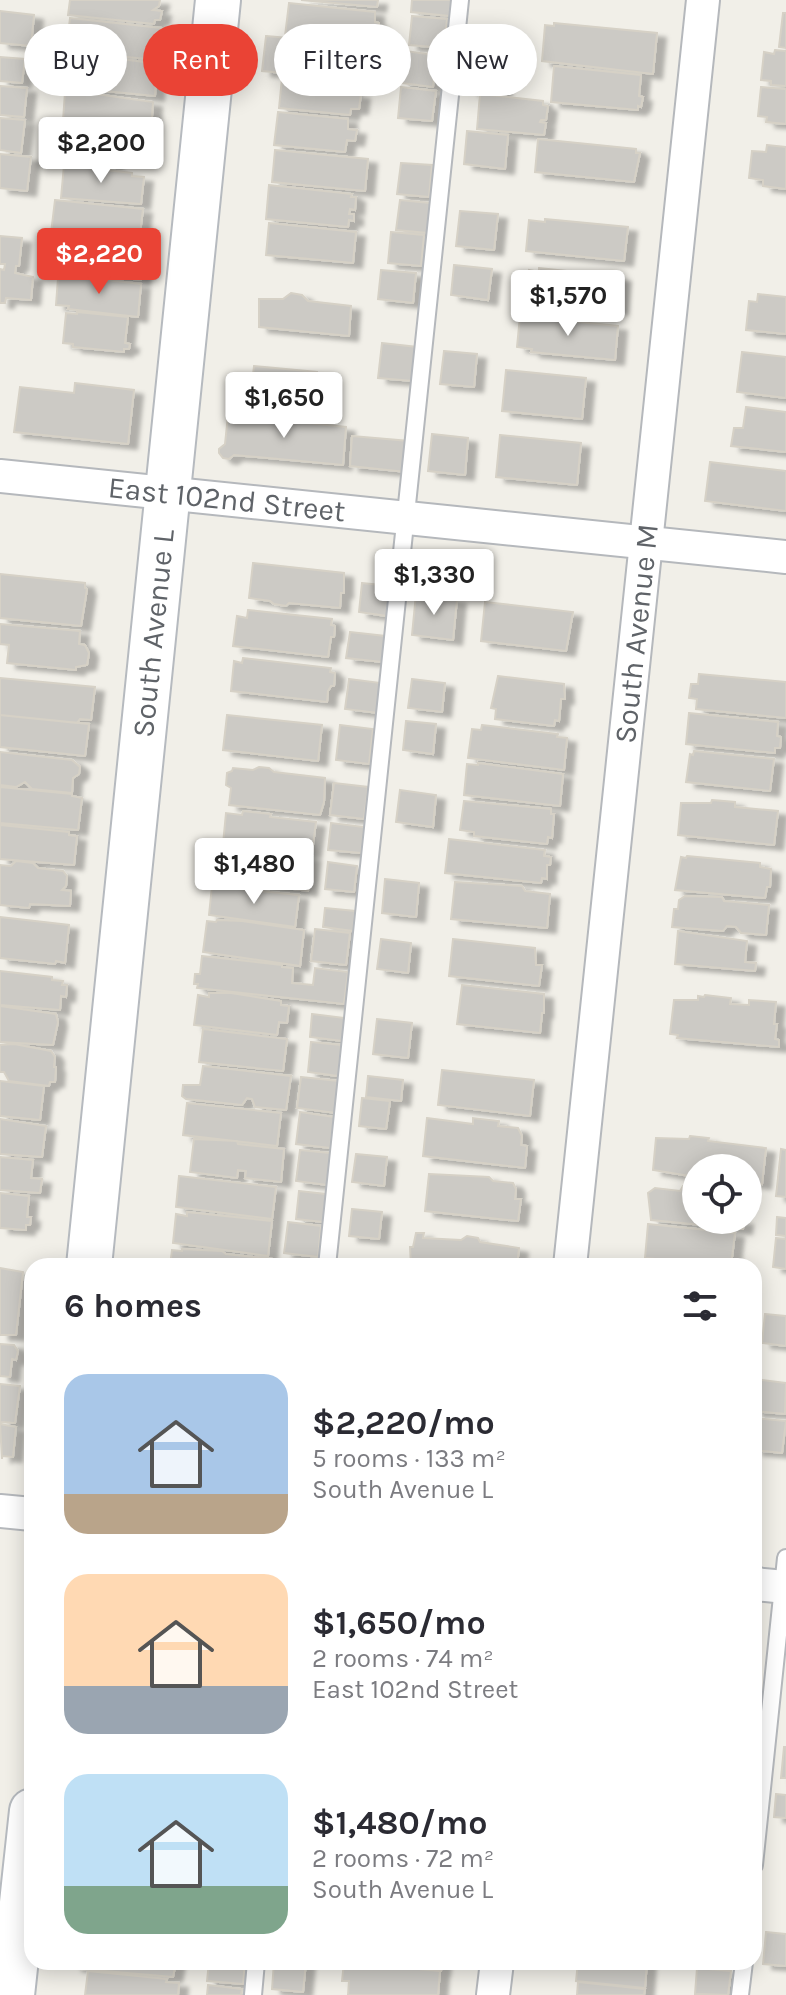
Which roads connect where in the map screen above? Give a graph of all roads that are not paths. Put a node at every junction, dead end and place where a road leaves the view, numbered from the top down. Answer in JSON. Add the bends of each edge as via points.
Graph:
{"nodes":[{"id":1,"x":218,"y":0,"type":"edge"},
{"id":2,"x":460,"y":0,"type":"edge"},
{"id":3,"x":703,"y":0,"type":"edge"},
{"id":4,"x":0,"y":476,"type":"edge"},
{"id":5,"x":167,"y":494,"type":"junction"},
{"id":6,"x":406,"y":518,"type":"junction"},
{"id":7,"x":646,"y":543,"type":"junction"},
{"id":8,"x":786,"y":557,"type":"edge"},
{"id":9,"x":90,"y":1258,"type":"edge"},
{"id":10,"x":328,"y":1258,"type":"edge"},
{"id":11,"x":571,"y":1258,"type":"edge"},
{"id":12,"x":0,"y":1511,"type":"edge"},
{"id":13,"x":24,"y":1513,"type":"edge"},
{"id":14,"x":777,"y":1579,"type":"edge"},
{"id":15,"x":762,"y":1766,"type":"edge"},
{"id":16,"x":24,"y":1885,"type":"edge"},
{"id":17,"x":255,"y":1970,"type":"edge"},
{"id":18,"x":496,"y":1970,"type":"edge"},
{"id":19,"x":743,"y":1970,"type":"edge"},
{"id":20,"x":12,"y":1995,"type":"edge"},
{"id":21,"x":253,"y":1995,"type":"edge"},
{"id":22,"x":493,"y":1995,"type":"edge"},
{"id":23,"x":740,"y":1995,"type":"edge"}],
"edges":[{"from":1,"to":5,"type":"street","name":"South Avenue L"},
{"from":2,"to":6,"type":"lane"},
{"from":3,"to":7,"type":"street","name":"South Avenue M"},
{"from":4,"to":5,"type":"street","name":"East 102nd Street"},
{"from":5,"to":6,"type":"street","name":"East 102nd Street"},
{"from":5,"to":9,"type":"street","name":"South Avenue L"},
{"from":6,"to":7,"type":"street","name":"East 102nd Street"},
{"from":6,"to":10,"type":"lane"},
{"from":7,"to":8,"type":"street","name":"East 102nd Street"},
{"from":7,"to":11,"type":"street","name":"South Avenue M"},
{"from":12,"to":13,"type":"street"},
{"from":14,"to":15,"type":"lane"},
{"from":16,"to":20,"type":"street"},
{"from":17,"to":21,"type":"lane"},
{"from":18,"to":22,"type":"street"},
{"from":19,"to":23,"type":"lane"}]}
